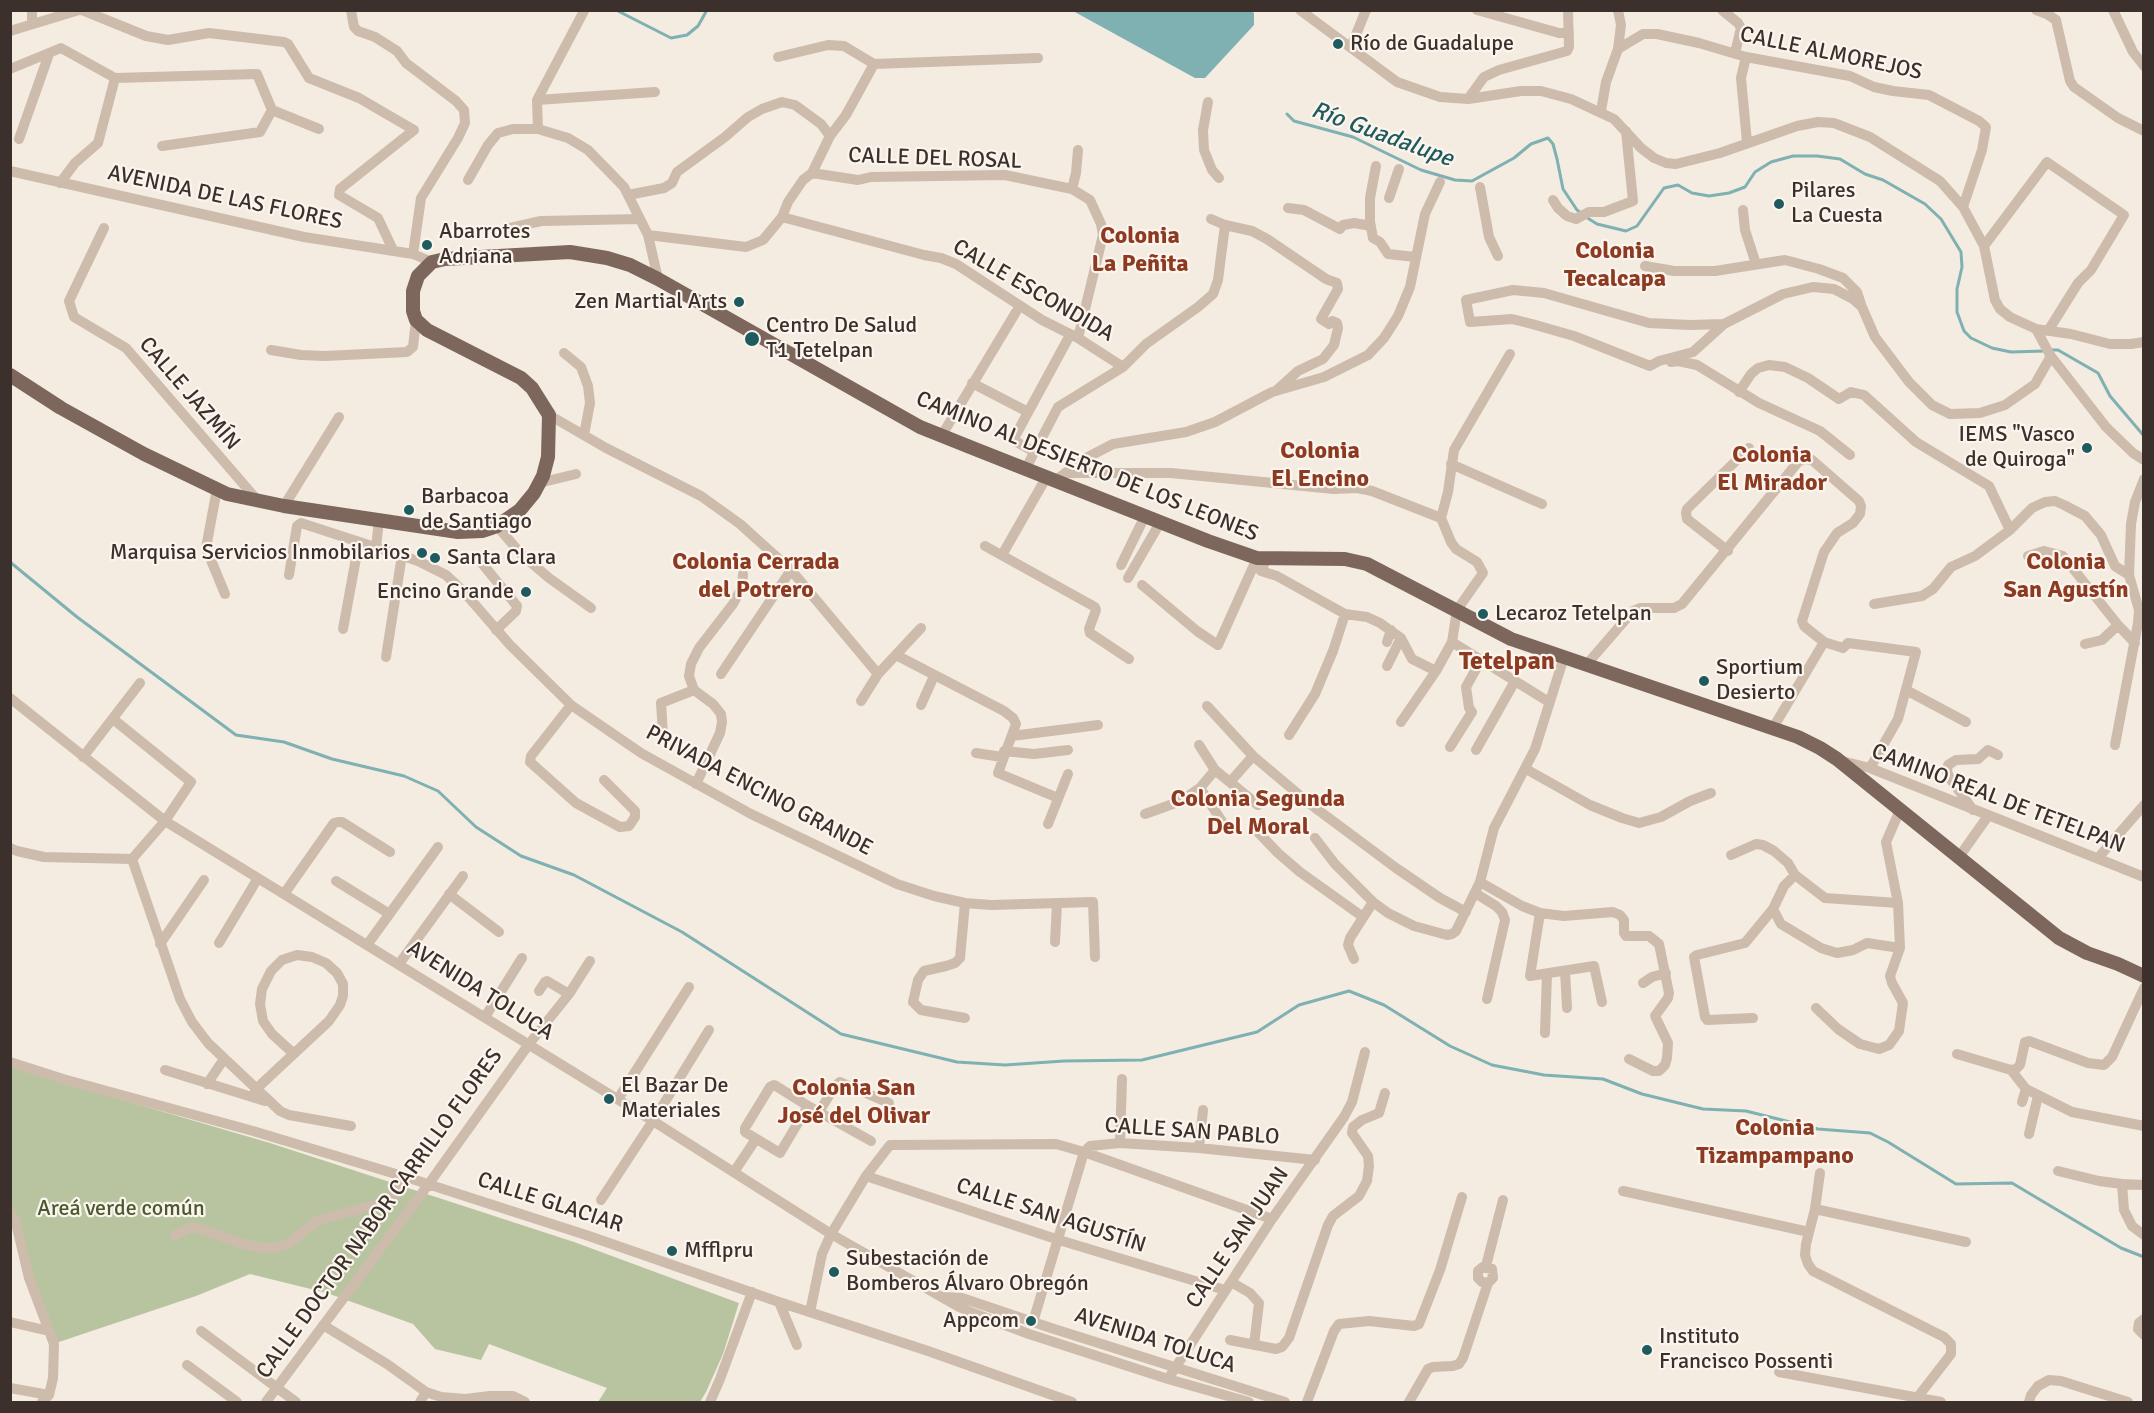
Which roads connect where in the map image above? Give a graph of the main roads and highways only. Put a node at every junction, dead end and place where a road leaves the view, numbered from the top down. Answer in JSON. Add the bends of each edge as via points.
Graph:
{"nodes":[{"id":1,"x":10,"y":375,"type":"edge"},
{"id":2,"x":2144,"y":976,"type":"edge"}],
"edges":[{"from":1,"to":2,"type":"main road","name":"CAMINO AL DESIERTO DE LOS LEONES","via":[[61,408],[217,489],[284,506],[458,532],[482,531],[520,510],[534,493],[548,457],[549,415],[521,378],[416,320],[413,291],[418,276],[432,262],[445,259],[570,252],[607,258],[658,279],[920,427],[1025,470],[1055,477],[1208,541],[1262,558],[1344,559],[1367,564],[1511,639],[1773,728],[1820,748],[2059,938]]}]}
